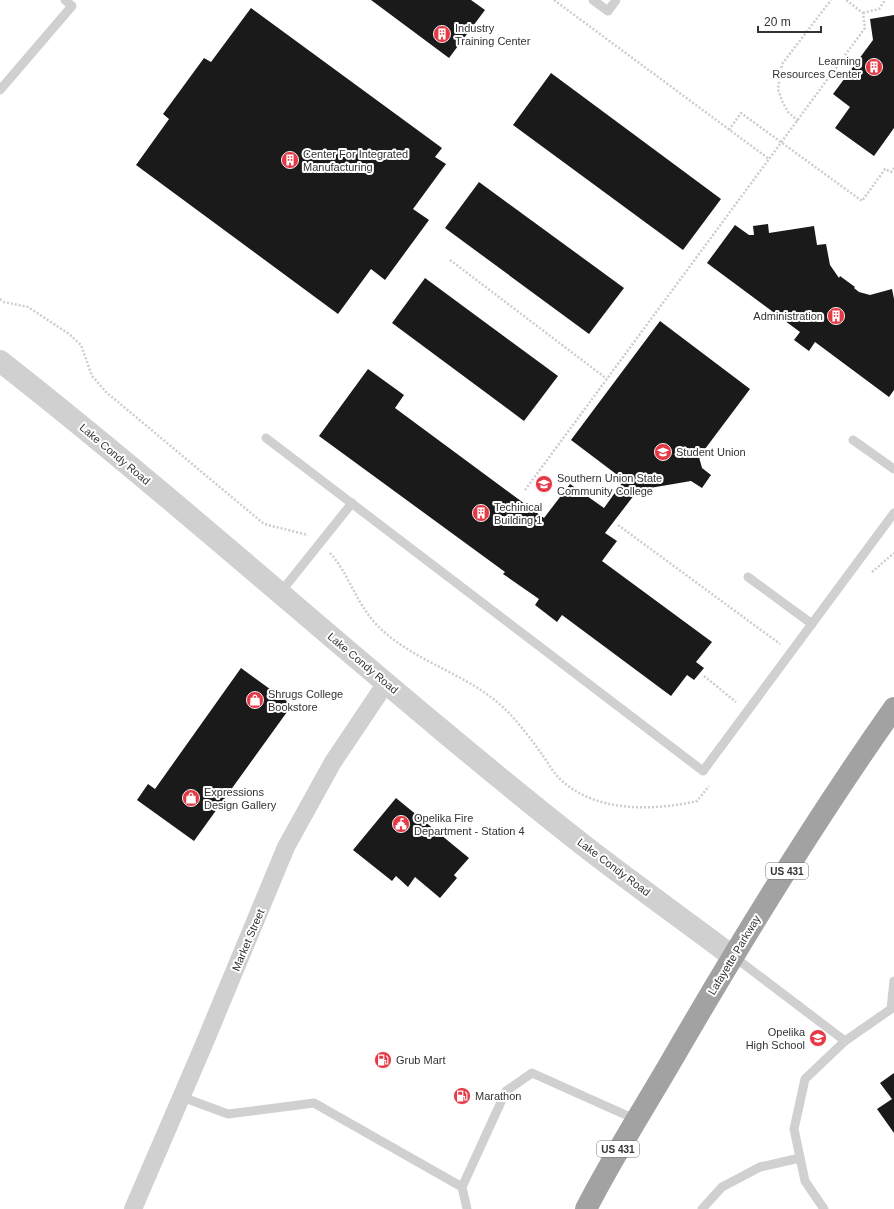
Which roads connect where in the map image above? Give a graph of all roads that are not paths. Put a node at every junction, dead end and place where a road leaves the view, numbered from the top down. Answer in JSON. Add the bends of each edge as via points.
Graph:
{"nodes":[{"id":1,"x":65,"y":0,"type":"edge"},
{"id":2,"x":593,"y":0,"type":"edge"},
{"id":3,"x":616,"y":0,"type":"edge"},
{"id":4,"x":0,"y":90,"type":"edge"},
{"id":5,"x":0,"y":362,"type":"edge"},
{"id":6,"x":266,"y":438,"type":"dead end"},
{"id":7,"x":853,"y":440,"type":"dead end"},
{"id":8,"x":894,"y":469,"type":"edge"},
{"id":9,"x":352,"y":503,"type":"junction"},
{"id":10,"x":894,"y":513,"type":"edge"},
{"id":11,"x":748,"y":578,"type":"dead end"},
{"id":12,"x":280,"y":593,"type":"junction"},
{"id":13,"x":812,"y":624,"type":"junction"},
{"id":14,"x":386,"y":683,"type":"junction"},
{"id":15,"x":894,"y":708,"type":"edge"},
{"id":16,"x":732,"y":956,"type":"junction"},
{"id":17,"x":894,"y":981,"type":"edge"},
{"id":18,"x":893,"y":1008,"type":"edge"},
{"id":19,"x":845,"y":1041,"type":"junction"},
{"id":20,"x":182,"y":1097,"type":"junction"},
{"id":21,"x":636,"y":1120,"type":"junction"},
{"id":22,"x":800,"y":1158,"type":"junction"},
{"id":23,"x":462,"y":1187,"type":"junction"},
{"id":24,"x":133,"y":1209,"type":"edge"},
{"id":25,"x":467,"y":1209,"type":"edge"},
{"id":26,"x":586,"y":1209,"type":"edge"},
{"id":27,"x":702,"y":1209,"type":"edge"},
{"id":28,"x":824,"y":1209,"type":"edge"}],
"edges":[{"from":1,"to":4,"type":"lane","via":[[72,6]]},
{"from":2,"to":3,"type":"lane","via":[[608,11]]},
{"from":5,"to":12,"type":"street","name":"Lake Condy Road","via":[[58,406]]},
{"from":6,"to":9,"type":"lane"},
{"from":7,"to":8,"type":"lane"},
{"from":9,"to":12,"type":"lane"},
{"from":9,"to":13,"type":"lane","via":[[703,771]]},
{"from":10,"to":13,"type":"lane"},
{"from":11,"to":13,"type":"lane"},
{"from":12,"to":14,"type":"street","name":"Lake Condy Road"},
{"from":14,"to":16,"type":"street","name":"Lake Condy Road","via":[[588,849]]},
{"from":14,"to":20,"type":"street","name":"Market Street","via":[[333,762],[286,847]]},
{"from":15,"to":16,"type":"highway","name":"Lafayette Parkway","number":"US 431","via":[[859,757]]},
{"from":16,"to":19,"type":"lane"},
{"from":16,"to":21,"type":"highway","name":"Lafayette Parkway","number":"US 431"},
{"from":17,"to":18,"type":"lane"},
{"from":18,"to":19,"type":"lane"},
{"from":19,"to":22,"type":"lane","via":[[805,1079],[794,1129]]},
{"from":20,"to":23,"type":"lane","via":[[228,1114],[314,1103]]},
{"from":20,"to":24,"type":"street","name":"Market Street"},
{"from":21,"to":23,"type":"lane","via":[[532,1073],[506,1091]]},
{"from":21,"to":26,"type":"highway","name":"Lafayette Parkway","number":"US 431"},
{"from":22,"to":27,"type":"lane","via":[[760,1167],[722,1187]]},
{"from":22,"to":28,"type":"lane","via":[[805,1181]]},
{"from":23,"to":25,"type":"lane"}]}
